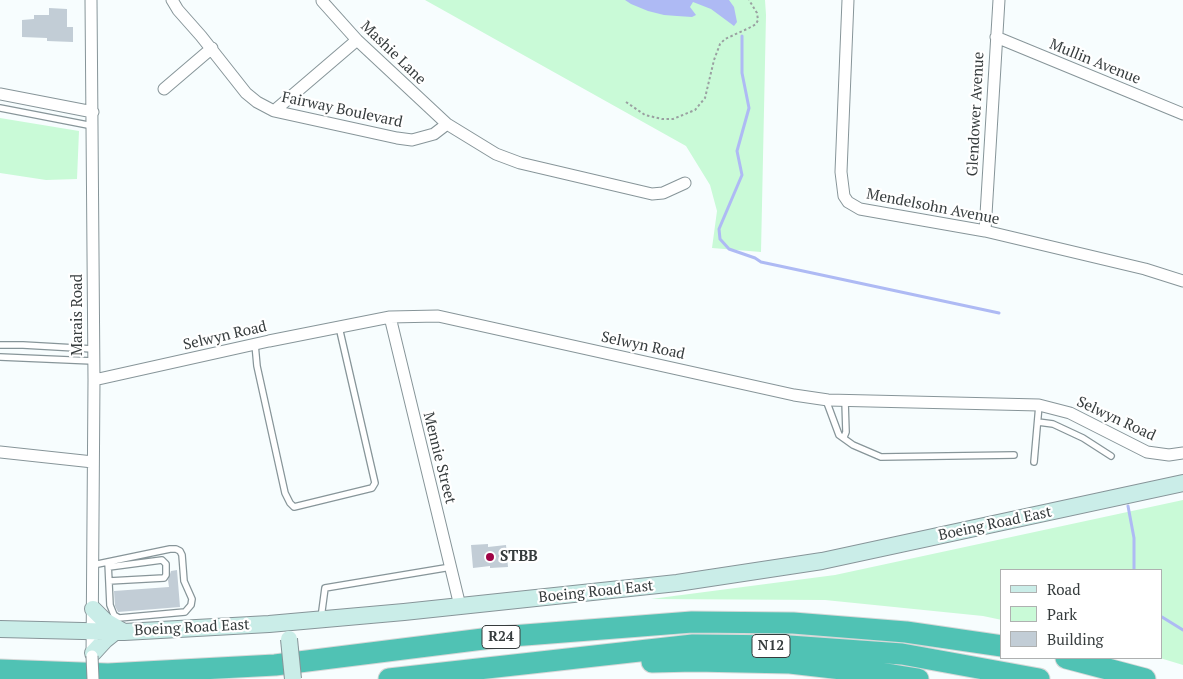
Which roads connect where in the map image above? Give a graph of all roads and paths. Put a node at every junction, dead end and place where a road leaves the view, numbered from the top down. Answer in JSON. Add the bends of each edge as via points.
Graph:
{"nodes":[{"id":1,"x":91,"y":0,"type":"edge"},
{"id":2,"x":172,"y":0,"type":"edge"},
{"id":3,"x":749,"y":0,"type":"edge"},
{"id":4,"x":848,"y":0,"type":"edge"},
{"id":5,"x":999,"y":0,"type":"edge"},
{"id":6,"x":322,"y":1,"type":"edge"},
{"id":7,"x":996,"y":37,"type":"junction"},
{"id":8,"x":357,"y":40,"type":"junction"},
{"id":9,"x":212,"y":48,"type":"junction"},
{"id":10,"x":164,"y":88,"type":"dead end"},
{"id":11,"x":0,"y":94,"type":"edge"},
{"id":12,"x":626,"y":102,"type":"dead end"},
{"id":13,"x":0,"y":108,"type":"edge"},
{"id":14,"x":274,"y":111,"type":"junction"},
{"id":15,"x":92,"y":112,"type":"junction"},
{"id":16,"x":1183,"y":114,"type":"edge"},
{"id":17,"x":447,"y":124,"type":"junction"},
{"id":18,"x":93,"y":126,"type":"junction"},
{"id":19,"x":685,"y":183,"type":"dead end"},
{"id":20,"x":985,"y":231,"type":"junction"},
{"id":21,"x":1183,"y":281,"type":"edge"},
{"id":22,"x":390,"y":317,"type":"junction"},
{"id":23,"x":338,"y":326,"type":"junction"},
{"id":24,"x":255,"y":344,"type":"junction"},
{"id":25,"x":0,"y":345,"type":"edge"},
{"id":26,"x":93,"y":355,"type":"junction"},
{"id":27,"x":0,"y":357,"type":"edge"},
{"id":28,"x":94,"y":380,"type":"junction"},
{"id":29,"x":826,"y":400,"type":"junction"},
{"id":30,"x":845,"y":401,"type":"junction"},
{"id":31,"x":1039,"y":405,"type":"junction"},
{"id":32,"x":1038,"y":422,"type":"junction"},
{"id":33,"x":844,"y":437,"type":"junction"},
{"id":34,"x":0,"y":452,"type":"edge"},
{"id":35,"x":1183,"y":453,"type":"edge"},
{"id":36,"x":1014,"y":455,"type":"dead end"},
{"id":37,"x":1111,"y":456,"type":"dead end"},
{"id":38,"x":93,"y":462,"type":"junction"},
{"id":39,"x":1034,"y":462,"type":"dead end"},
{"id":40,"x":1183,"y":483,"type":"edge"},
{"id":41,"x":108,"y":564,"type":"junction"},
{"id":42,"x":93,"y":565,"type":"junction"},
{"id":43,"x":450,"y":567,"type":"junction"},
{"id":44,"x":109,"y":581,"type":"junction"},
{"id":45,"x":460,"y":606,"type":"junction"},
{"id":46,"x":93,"y":610,"type":"junction"},
{"id":47,"x":364,"y":614,"type":"junction"},
{"id":48,"x":321,"y":618,"type":"junction"},
{"id":49,"x":269,"y":624,"type":"junction"},
{"id":50,"x":0,"y":629,"type":"edge"},
{"id":51,"x":72,"y":631,"type":"junction"},
{"id":52,"x":93,"y":631,"type":"junction"},
{"id":53,"x":120,"y":632,"type":"junction"},
{"id":54,"x":289,"y":638,"type":"junction"},
{"id":55,"x":1000,"y":646,"type":"edge"},
{"id":56,"x":92,"y":653,"type":"junction"},
{"id":57,"x":1070,"y":659,"type":"edge"},
{"id":58,"x":502,"y":666,"type":"junction"},
{"id":59,"x":0,"y":670,"type":"edge"},
{"id":60,"x":93,"y":679,"type":"edge"},
{"id":61,"x":293,"y":679,"type":"edge"},
{"id":62,"x":389,"y":679,"type":"edge"},
{"id":63,"x":918,"y":679,"type":"edge"},
{"id":64,"x":1039,"y":679,"type":"edge"},
{"id":65,"x":1146,"y":679,"type":"edge"}],
"edges":[{"from":1,"to":15,"type":"street","name":"Marais Road"},
{"from":2,"to":9,"type":"street","name":"Fairway Boulevard"},
{"from":3,"to":12,"type":"path","via":[[758,20],[720,44],[705,98],[695,110],[673,119],[662,119],[645,114]]},
{"from":4,"to":20,"type":"street","name":"Mendelsohn Avenue","via":[[841,172],[844,196],[860,209]]},
{"from":5,"to":7,"type":"street","name":"Glendower Avenue"},
{"from":6,"to":8,"type":"street","name":"Mashie Lane"},
{"from":7,"to":16,"type":"street","name":"Mullin Avenue"},
{"from":7,"to":20,"type":"street","name":"Glendower Avenue"},
{"from":8,"to":14,"type":"street"},
{"from":8,"to":17,"type":"street","name":"Mashie Lane"},
{"from":9,"to":10,"type":"street"},
{"from":9,"to":14,"type":"street","name":"Fairway Boulevard","via":[[246,93]]},
{"from":11,"to":15,"type":"street"},
{"from":13,"to":18,"type":"lane"},
{"from":14,"to":17,"type":"street","name":"Fairway Boulevard","via":[[412,140],[434,134]]},
{"from":15,"to":18,"type":"street","name":"Marais Road"},
{"from":17,"to":19,"type":"street","via":[[496,154],[520,163],[652,194],[664,193]]},
{"from":18,"to":26,"type":"street","name":"Marais Road"},
{"from":20,"to":21,"type":"street","name":"Mendelsohn Avenue"},
{"from":22,"to":23,"type":"street","name":"Selwyn Road"},
{"from":22,"to":29,"type":"street","name":"Selwyn Road","via":[[438,316]]},
{"from":22,"to":43,"type":"street","name":"Mennie Street"},
{"from":23,"to":24,"type":"street","name":"Selwyn Road"},
{"from":23,"to":24,"type":"lane","via":[[375,484],[372,488],[294,507],[285,493]]},
{"from":24,"to":28,"type":"street","name":"Selwyn Road"},
{"from":25,"to":26,"type":"lane","via":[[23,344]]},
{"from":26,"to":27,"type":"lane"},
{"from":26,"to":28,"type":"street","name":"Marais Road"},
{"from":28,"to":38,"type":"street","name":"Marais Road"},
{"from":29,"to":30,"type":"street","name":"Selwyn Road"},
{"from":29,"to":33,"type":"lane","via":[[839,435]]},
{"from":30,"to":31,"type":"street","name":"Selwyn Road"},
{"from":30,"to":33,"type":"lane"},
{"from":31,"to":32,"type":"lane"},
{"from":31,"to":35,"type":"street","name":"Selwyn Road","via":[[1070,413],[1147,452]]},
{"from":32,"to":37,"type":"lane","via":[[1053,424]]},
{"from":32,"to":39,"type":"lane"},
{"from":33,"to":36,"type":"lane","via":[[853,445],[881,457]]},
{"from":34,"to":38,"type":"street"},
{"from":38,"to":42,"type":"street","name":"Marais Road"},
{"from":40,"to":45,"type":"main road","name":"Boeing Road East","via":[[822,561],[677,583]]},
{"from":41,"to":42,"type":"lane"},
{"from":41,"to":44,"type":"lane"},
{"from":41,"to":44,"type":"lane","via":[[162,560],[166,564],[164,578]]},
{"from":41,"to":44,"type":"lane","via":[[176,549],[182,555],[184,581],[192,605],[185,612],[120,618],[112,611]]},
{"from":42,"to":46,"type":"street","name":"Marais Road"},
{"from":43,"to":45,"type":"street","name":"Mennie Street"},
{"from":43,"to":48,"type":"lane","via":[[324,588]]},
{"from":45,"to":47,"type":"main road","name":"Boeing Road East"},
{"from":46,"to":52,"type":"street","name":"Marais Road"},
{"from":46,"to":53,"type":"main road"},
{"from":47,"to":48,"type":"main road","name":"Boeing Road East"},
{"from":47,"to":54,"type":"main road","via":[[302,627]]},
{"from":48,"to":49,"type":"main road","name":"Boeing Road East"},
{"from":49,"to":53,"type":"main road","name":"Boeing Road East"},
{"from":49,"to":54,"type":"main road"},
{"from":50,"to":51,"type":"main road","name":"Boeing Road East"},
{"from":51,"to":52,"type":"main road","name":"Boeing Road East"},
{"from":51,"to":56,"type":"main road"},
{"from":52,"to":53,"type":"main road","name":"Boeing Road East"},
{"from":52,"to":56,"type":"street","name":"Marais Road"},
{"from":53,"to":56,"type":"main road","via":[[104,640]]},
{"from":54,"to":61,"type":"main road","bridge":true},
{"from":55,"to":59,"type":"highway","number":"R24","via":[[897,631],[793,623],[692,622],[500,637],[275,665],[108,674]]},
{"from":56,"to":60,"type":"street","name":"Marais Road","bridge":true},
{"from":57,"to":65,"type":"highway"},
{"from":58,"to":62,"type":"highway","number":"R24"},
{"from":58,"to":63,"type":"highway","number":"R24","via":[[695,661],[790,663]]},
{"from":58,"to":64,"type":"highway","number":"N12","via":[[694,645],[788,646],[902,654]]}]}
